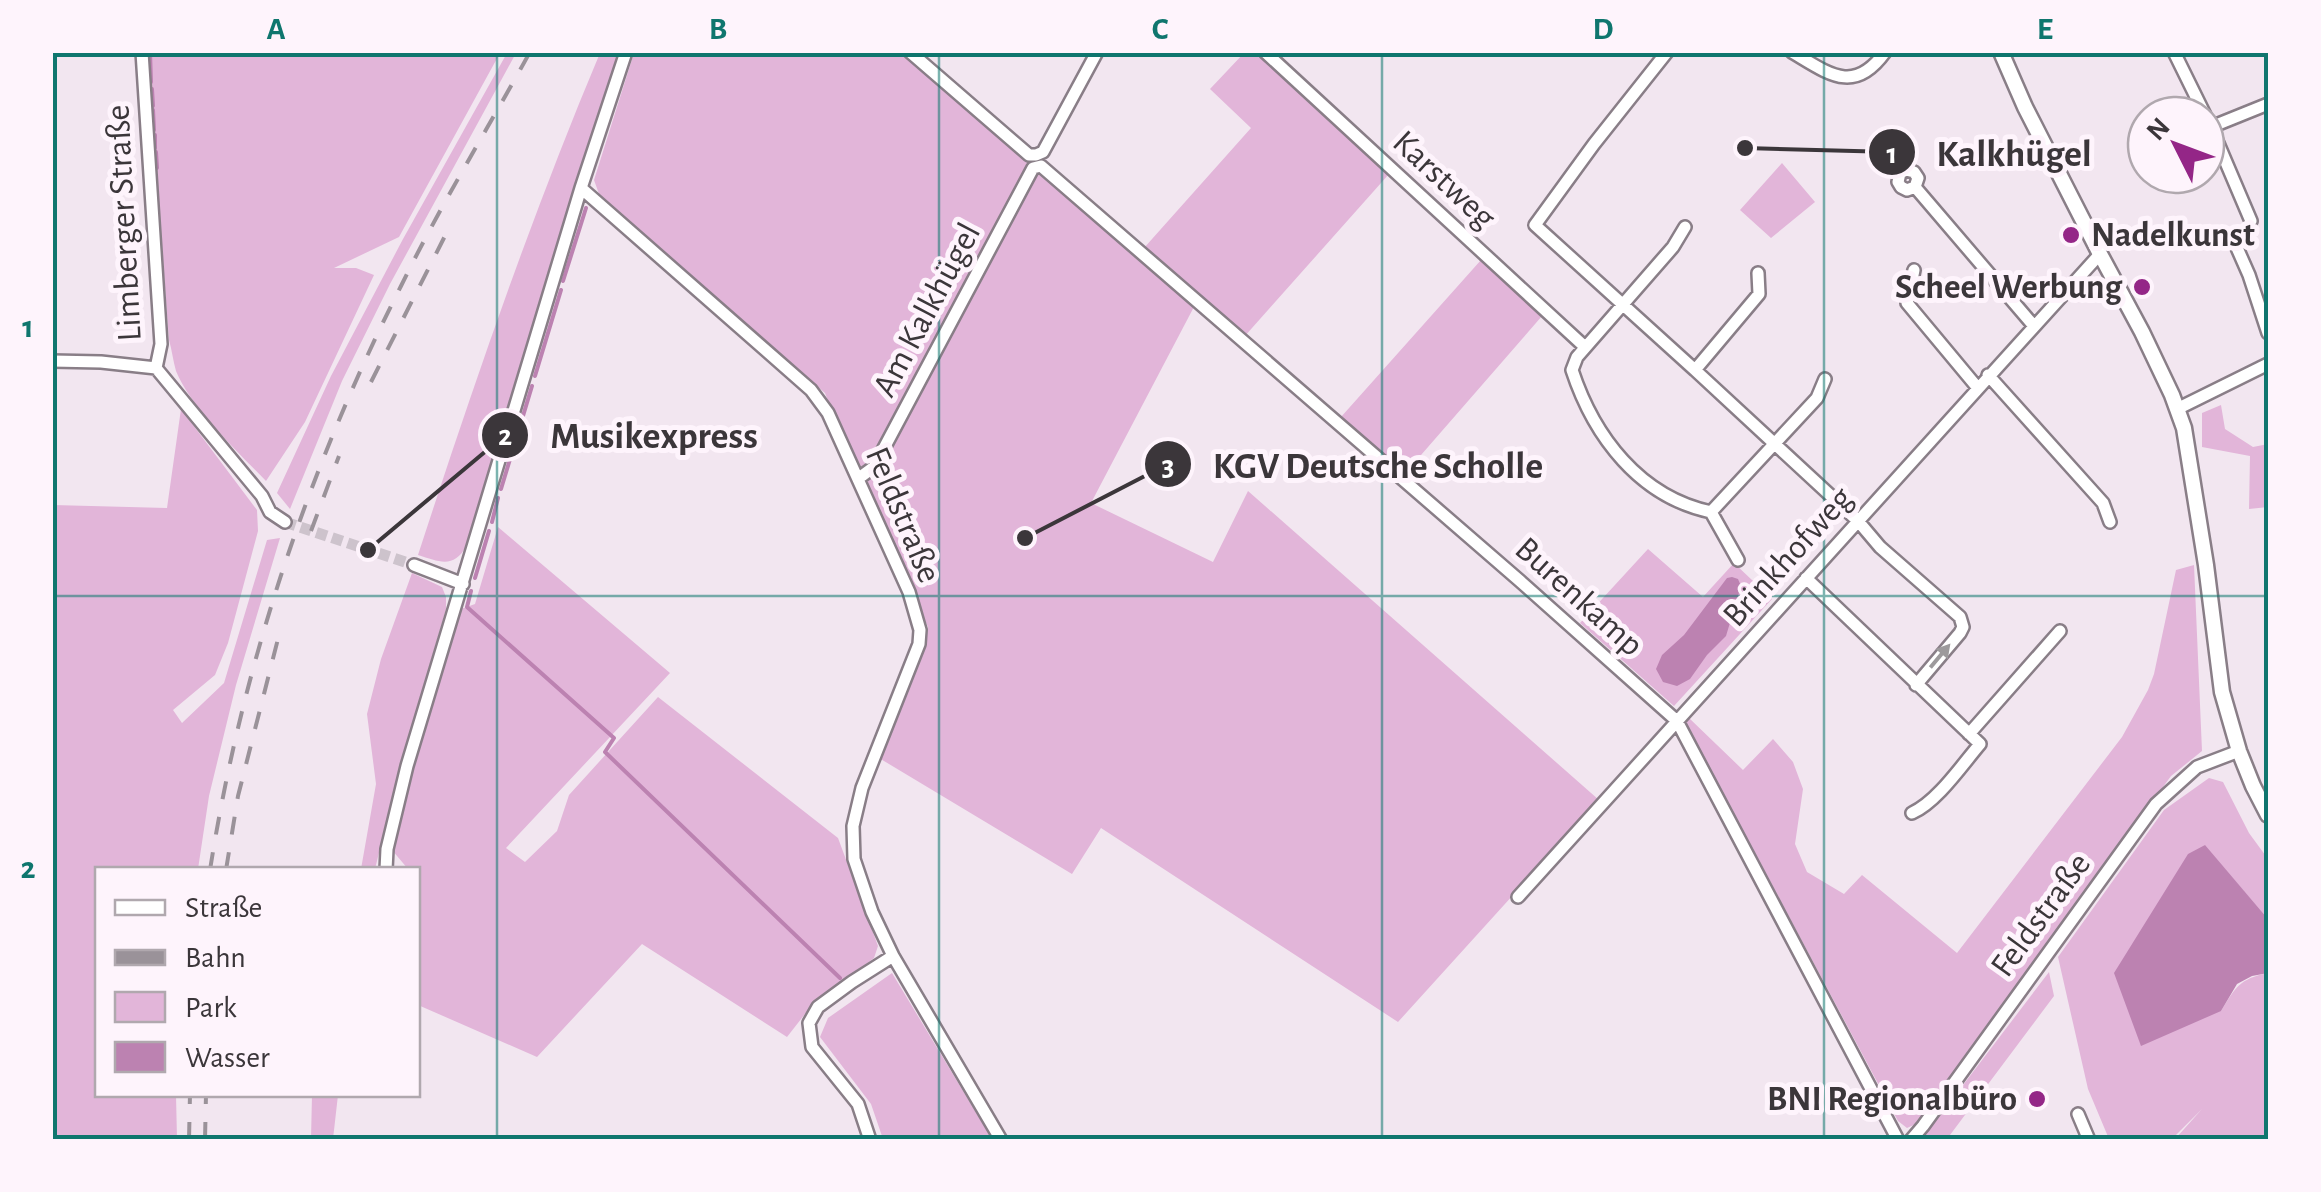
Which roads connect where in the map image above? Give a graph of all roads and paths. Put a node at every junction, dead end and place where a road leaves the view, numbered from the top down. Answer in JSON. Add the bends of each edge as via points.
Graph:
{"nodes":[{"id":1,"x":142,"y":52,"type":"edge"},
{"id":2,"x":626,"y":52,"type":"edge"},
{"id":3,"x":910,"y":52,"type":"edge"},
{"id":4,"x":1097,"y":52,"type":"edge"},
{"id":5,"x":1266,"y":52,"type":"edge"},
{"id":6,"x":1667,"y":52,"type":"edge"},
{"id":7,"x":1792,"y":52,"type":"edge"},
{"id":8,"x":1885,"y":52,"type":"edge"},
{"id":9,"x":2001,"y":52,"type":"edge"},
{"id":10,"x":2174,"y":52,"type":"edge"},
{"id":11,"x":2195,"y":95,"type":"edge"},
{"id":12,"x":2268,"y":104,"type":"edge"},
{"id":13,"x":2226,"y":115,"type":"edge"},
{"id":14,"x":1039,"y":161,"type":"junction"},
{"id":15,"x":2226,"y":164,"type":"edge"},
{"id":16,"x":1915,"y":187,"type":"dead end"},
{"id":17,"x":581,"y":188,"type":"junction"},
{"id":18,"x":2251,"y":221,"type":"dead end"},
{"id":19,"x":1684,"y":227,"type":"dead end"},
{"id":20,"x":2234,"y":241,"type":"dead end"},
{"id":21,"x":2100,"y":254,"type":"junction"},
{"id":22,"x":1914,"y":270,"type":"dead end"},
{"id":23,"x":1758,"y":273,"type":"dead end"},
{"id":24,"x":1622,"y":305,"type":"junction"},
{"id":25,"x":2033,"y":325,"type":"junction"},
{"id":26,"x":2268,"y":332,"type":"edge"},
{"id":27,"x":1585,"y":347,"type":"junction"},
{"id":28,"x":52,"y":361,"type":"edge"},
{"id":29,"x":2268,"y":364,"type":"edge"},
{"id":30,"x":156,"y":368,"type":"junction"},
{"id":31,"x":1695,"y":370,"type":"junction"},
{"id":32,"x":1988,"y":375,"type":"junction"},
{"id":33,"x":1824,"y":379,"type":"dead end"},
{"id":34,"x":1976,"y":388,"type":"junction"},
{"id":35,"x":2177,"y":409,"type":"junction"},
{"id":36,"x":1776,"y":444,"type":"junction"},
{"id":37,"x":859,"y":478,"type":"junction"},
{"id":38,"x":1711,"y":512,"type":"junction"},
{"id":39,"x":1858,"y":521,"type":"junction"},
{"id":40,"x":284,"y":522,"type":"tunnel mouth"},
{"id":41,"x":2110,"y":522,"type":"dead end"},
{"id":42,"x":1738,"y":560,"type":"dead end"},
{"id":43,"x":414,"y":565,"type":"tunnel mouth"},
{"id":44,"x":1806,"y":578,"type":"junction"},
{"id":45,"x":463,"y":584,"type":"junction"},
{"id":46,"x":2060,"y":631,"type":"dead end"},
{"id":47,"x":1916,"y":685,"type":"junction"},
{"id":48,"x":1678,"y":722,"type":"junction"},
{"id":49,"x":1968,"y":734,"type":"junction"},
{"id":50,"x":2239,"y":751,"type":"junction"},
{"id":51,"x":1912,"y":813,"type":"dead end"},
{"id":52,"x":2268,"y":815,"type":"edge"},
{"id":53,"x":386,"y":867,"type":"edge"},
{"id":54,"x":1518,"y":897,"type":"dead end"},
{"id":55,"x":893,"y":956,"type":"junction"},
{"id":56,"x":2078,"y":1114,"type":"dead end"},
{"id":57,"x":870,"y":1140,"type":"edge"},
{"id":58,"x":1001,"y":1140,"type":"edge"},
{"id":59,"x":1898,"y":1140,"type":"edge"},
{"id":60,"x":1910,"y":1140,"type":"edge"},
{"id":61,"x":2090,"y":1140,"type":"edge"}],
"edges":[{"from":1,"to":30,"type":"street","name":"Limberger Straße","via":[[161,344]]},
{"from":2,"to":17,"type":"street"},
{"from":3,"to":14,"type":"street","name":"Burenkamp"},
{"from":4,"to":14,"type":"street","name":"Am Kalkhügel"},
{"from":5,"to":27,"type":"street","name":"Karstweg"},
{"from":6,"to":24,"type":"street","via":[[1535,226]]},
{"from":7,"to":8,"type":"street","via":[[1848,79],[1874,68]]},
{"from":9,"to":21,"type":"street"},
{"from":10,"to":11,"type":"street"},
{"from":12,"to":13,"type":"street"},
{"from":14,"to":37,"type":"street","name":"Am Kalkhügel","via":[[874,468]]},
{"from":14,"to":48,"type":"street","name":"Burenkamp"},
{"from":15,"to":18,"type":"street"},
{"from":16,"to":25,"type":"street"},
{"from":17,"to":37,"type":"street","name":"Feldstraße","via":[[811,390]]},
{"from":17,"to":45,"type":"street"},
{"from":19,"to":24,"type":"street"},
{"from":20,"to":26,"type":"street"},
{"from":21,"to":25,"type":"street","name":"Brinkhofweg"},
{"from":21,"to":35,"type":"street"},
{"from":22,"to":34,"type":"street","via":[[1907,303]]},
{"from":23,"to":31,"type":"street","via":[[1759,294]]},
{"from":24,"to":27,"type":"street"},
{"from":24,"to":31,"type":"street"},
{"from":25,"to":32,"type":"street","name":"Brinkhofweg"},
{"from":27,"to":38,"type":"street","via":[[1572,370],[1619,457],[1659,493]]},
{"from":28,"to":30,"type":"street"},
{"from":29,"to":35,"type":"street"},
{"from":30,"to":40,"type":"street","name":"Limberger Straße"},
{"from":31,"to":36,"type":"street"},
{"from":32,"to":34,"type":"street","name":"Brinkhofweg"},
{"from":32,"to":41,"type":"street","via":[[2103,504]]},
{"from":33,"to":36,"type":"street","via":[[1817,398]]},
{"from":34,"to":39,"type":"street","name":"Brinkhofweg"},
{"from":35,"to":50,"type":"street","via":[[2222,692]]},
{"from":36,"to":38,"type":"street"},
{"from":36,"to":39,"type":"street"},
{"from":37,"to":55,"type":"street","name":"Feldstraße","via":[[920,630],[852,826],[854,859]]},
{"from":38,"to":42,"type":"street"},
{"from":39,"to":44,"type":"street","name":"Brinkhofweg"},
{"from":47,"to":39,"type":"street","one_way":true,"via":[[1963,626],[1960,617]]},
{"from":43,"to":45,"type":"street"},
{"from":44,"to":47,"type":"street"},
{"from":44,"to":48,"type":"street","name":"Brinkhofweg"},
{"from":45,"to":53,"type":"street","via":[[407,766]]},
{"from":46,"to":49,"type":"street"},
{"from":47,"to":49,"type":"street"},
{"from":48,"to":54,"type":"street","name":"Brinkhofweg"},
{"from":48,"to":59,"type":"street","name":"Burenkamp"},
{"from":49,"to":51,"type":"street","via":[[1980,744]]},
{"from":50,"to":52,"type":"street"},
{"from":50,"to":60,"type":"street","name":"Feldstraße","via":[[2198,767],[2156,804]]},
{"from":55,"to":57,"type":"street","via":[[818,1007],[809,1023],[812,1047],[858,1104]]},
{"from":55,"to":58,"type":"street","name":"Feldstraße"},
{"from":56,"to":61,"type":"street"}]}
